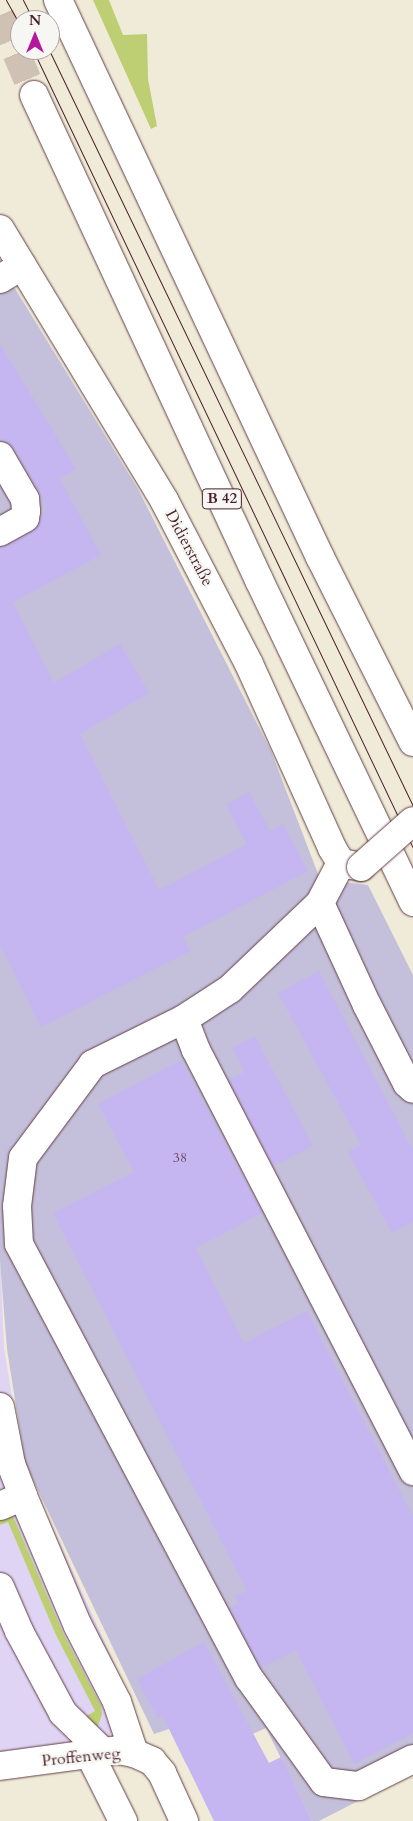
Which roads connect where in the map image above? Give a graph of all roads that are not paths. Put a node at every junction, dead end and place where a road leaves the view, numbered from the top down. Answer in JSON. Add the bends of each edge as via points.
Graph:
{"nodes":[{"id":1,"x":58,"y":0,"type":"edge"},
{"id":2,"x":34,"y":95,"type":"tunnel mouth"},
{"id":3,"x":0,"y":229,"type":"edge"},
{"id":4,"x":11,"y":273,"type":"edge"},
{"id":5,"x":0,"y":456,"type":"edge"},
{"id":6,"x":0,"y":532,"type":"edge"},
{"id":7,"x":413,"y":742,"type":"edge"},
{"id":8,"x":413,"y":821,"type":"edge"},
{"id":9,"x":351,"y":865,"type":"junction"},
{"id":10,"x":413,"y":902,"type":"edge"},
{"id":11,"x":320,"y":903,"type":"junction"},
{"id":12,"x":184,"y":1019,"type":"junction"},
{"id":13,"x":413,"y":1089,"type":"edge"},
{"id":14,"x":0,"y":1407,"type":"edge"},
{"id":15,"x":413,"y":1471,"type":"edge"},
{"id":16,"x":11,"y":1501,"type":"edge"},
{"id":17,"x":0,"y":1587,"type":"edge"},
{"id":18,"x":9,"y":1637,"type":"edge"},
{"id":19,"x":134,"y":1752,"type":"junction"},
{"id":20,"x":97,"y":1754,"type":"junction"},
{"id":21,"x":413,"y":1759,"type":"edge"},
{"id":22,"x":0,"y":1766,"type":"edge"},
{"id":23,"x":123,"y":1821,"type":"edge"},
{"id":24,"x":184,"y":1821,"type":"edge"}],
"edges":[{"from":1,"to":7,"type":"main road","via":[[320,557]]},
{"from":2,"to":10,"type":"main road","number":"B 42"},
{"from":3,"to":4,"type":"main road","name":"Didierstraße"},
{"from":4,"to":9,"type":"main road","name":"Didierstraße","via":[[164,500]]},
{"from":5,"to":6,"type":"main road","via":[[25,499],[26,511],[25,518]]},
{"from":8,"to":9,"type":"main road","bridge":true},
{"from":9,"to":11,"type":"main road"},
{"from":11,"to":12,"type":"main road","via":[[230,989]]},
{"from":11,"to":13,"type":"main road","via":[[372,1014]]},
{"from":12,"to":15,"type":"main road","via":[[196,1050]]},
{"from":12,"to":21,"type":"main road","via":[[92,1064],[23,1158],[17,1206],[19,1244],[249,1678],[324,1782],[358,1786]]},
{"from":14,"to":16,"type":"main road","via":[[11,1464]]},
{"from":16,"to":19,"type":"main road","via":[[117,1702]]},
{"from":17,"to":18,"type":"main road"},
{"from":18,"to":20,"type":"main road","via":[[63,1713]]},
{"from":19,"to":20,"type":"main road","name":"Proffenweg","via":[[118,1750]]},
{"from":19,"to":24,"type":"main road","name":"Proffenweg","via":[[152,1761],[162,1773]]},
{"from":20,"to":22,"type":"main road","name":"Proffenweg"},
{"from":20,"to":23,"type":"main road"}]}
